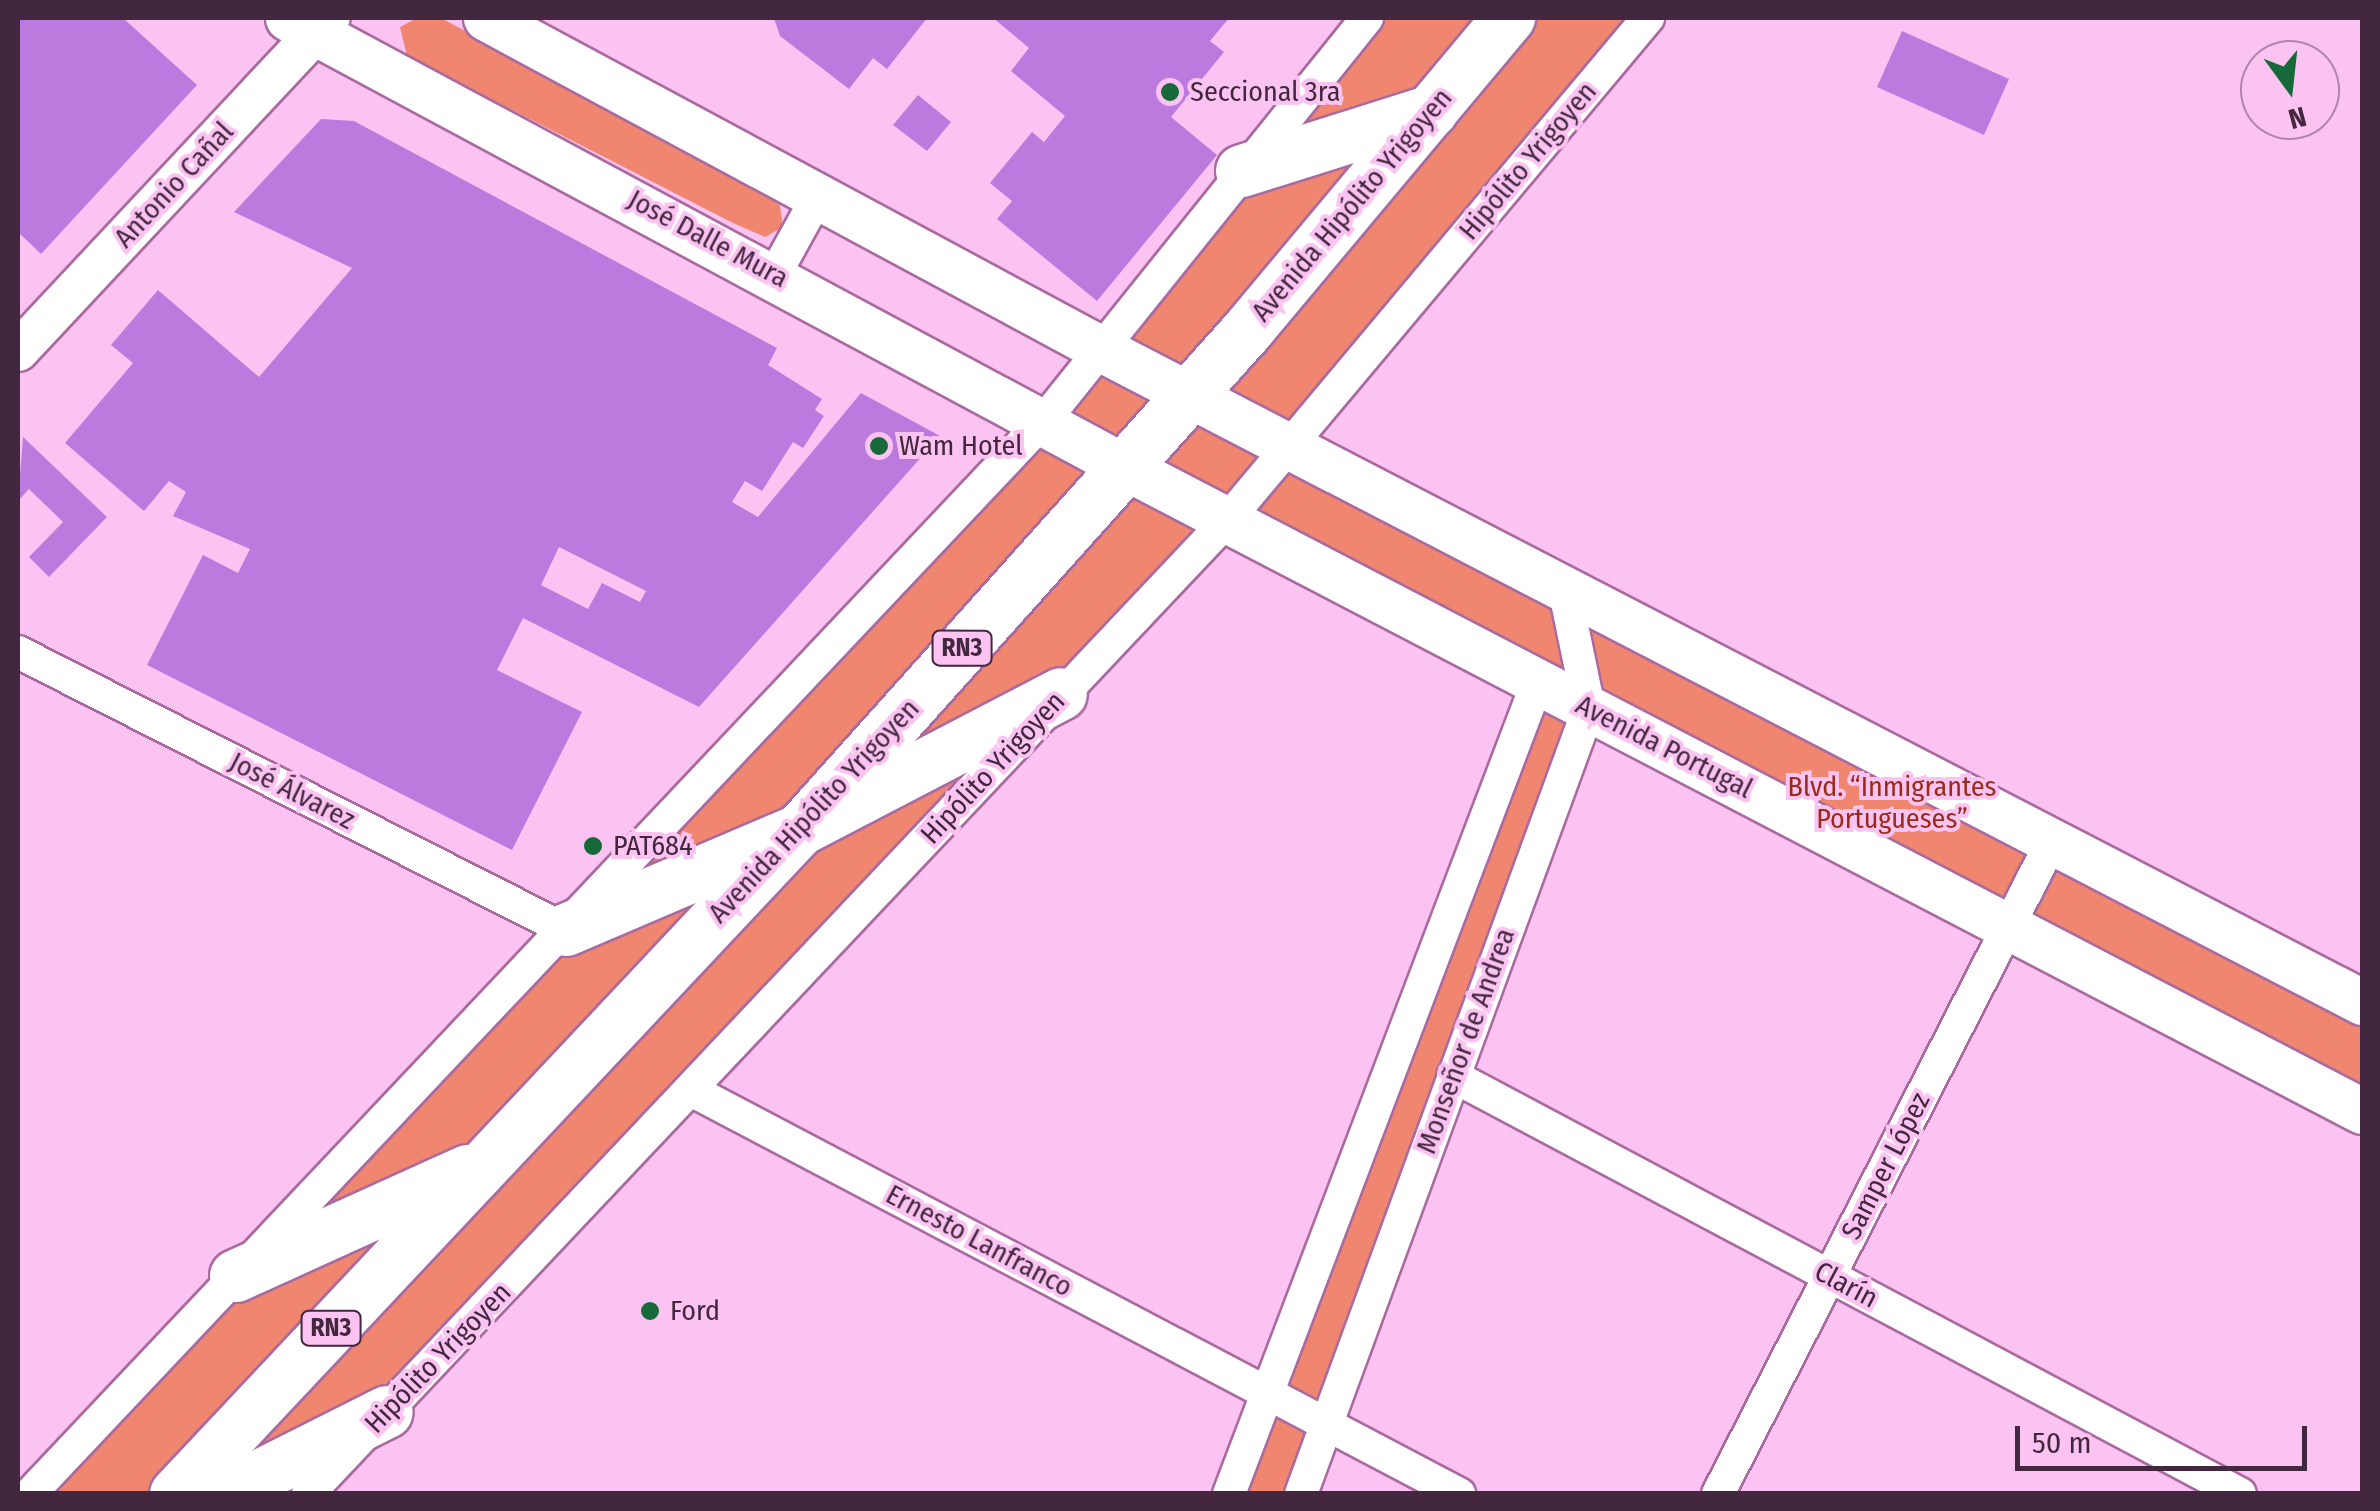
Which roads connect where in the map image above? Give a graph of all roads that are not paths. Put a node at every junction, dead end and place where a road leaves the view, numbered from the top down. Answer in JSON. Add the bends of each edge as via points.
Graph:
{"nodes":[{"id":1,"x":486,"y":18,"type":"edge"},
{"id":2,"x":1367,"y":18,"type":"edge"},
{"id":3,"x":1509,"y":18,"type":"edge"},
{"id":4,"x":1648,"y":18,"type":"edge"},
{"id":5,"x":312,"y":23,"type":"edge"},
{"id":6,"x":1432,"y":111,"type":"junction"},
{"id":7,"x":1242,"y":171,"type":"junction"},
{"id":8,"x":818,"y":196,"type":"junction"},
{"id":9,"x":774,"y":274,"type":"junction"},
{"id":10,"x":1103,"y":350,"type":"junction"},
{"id":11,"x":18,"y":352,"type":"edge"},
{"id":12,"x":1192,"y":394,"type":"junction"},
{"id":13,"x":1046,"y":418,"type":"junction"},
{"id":14,"x":1288,"y":446,"type":"junction"},
{"id":15,"x":1124,"y":467,"type":"junction"},
{"id":16,"x":1228,"y":519,"type":"junction"},
{"id":17,"x":1563,"y":583,"type":"junction"},
{"id":18,"x":18,"y":652,"type":"edge"},
{"id":19,"x":1538,"y":681,"type":"junction"},
{"id":20,"x":1061,"y":694,"type":"junction"},
{"id":21,"x":1589,"y":708,"type":"junction"},
{"id":22,"x":800,"y":830,"type":"junction"},
{"id":23,"x":2052,"y":839,"type":"junction"},
{"id":24,"x":2008,"y":924,"type":"junction"},
{"id":25,"x":566,"y":930,"type":"junction"},
{"id":26,"x":2362,"y":1002,"type":"edge"},
{"id":27,"x":1453,"y":1076,"type":"junction"},
{"id":28,"x":693,"y":1091,"type":"junction"},
{"id":29,"x":2362,"y":1111,"type":"edge"},
{"id":30,"x":487,"y":1162,"type":"junction"},
{"id":31,"x":236,"y":1276,"type":"junction"},
{"id":32,"x":1831,"y":1277,"type":"junction"},
{"id":33,"x":1265,"y":1391,"type":"junction"},
{"id":34,"x":386,"y":1412,"type":"junction"},
{"id":35,"x":1325,"y":1423,"type":"junction"},
{"id":36,"x":30,"y":1494,"type":"edge"},
{"id":37,"x":176,"y":1494,"type":"edge"},
{"id":38,"x":224,"y":1494,"type":"edge"},
{"id":39,"x":308,"y":1494,"type":"edge"},
{"id":40,"x":1229,"y":1494,"type":"edge"},
{"id":41,"x":1301,"y":1494,"type":"edge"},
{"id":42,"x":1460,"y":1494,"type":"edge"},
{"id":43,"x":1718,"y":1494,"type":"edge"},
{"id":44,"x":2240,"y":1494,"type":"edge"}],
"edges":[{"from":1,"to":8,"type":"main road"},
{"from":2,"to":7,"type":"street"},
{"from":3,"to":6,"type":"highway","name":"Avenida Hipólito Yrigoyen","number":"RN3"},
{"from":4,"to":14,"type":"street","name":"Hipólito Yrigoyen"},
{"from":5,"to":9,"type":"main road","name":"José Dalle Mura"},
{"from":5,"to":11,"type":"street","name":"Antonio Cañal"},
{"from":6,"to":7,"type":"highway"},
{"from":6,"to":12,"type":"highway","name":"Avenida Hipólito Yrigoyen","number":"RN3"},
{"from":7,"to":10,"type":"street"},
{"from":8,"to":9,"type":"street"},
{"from":8,"to":10,"type":"main road"},
{"from":9,"to":13,"type":"main road","name":"José Dalle Mura"},
{"from":10,"to":12,"type":"main road"},
{"from":10,"to":13,"type":"street"},
{"from":12,"to":14,"type":"main road"},
{"from":12,"to":15,"type":"highway","name":"Avenida Hipólito Yrigoyen","number":"RN3"},
{"from":13,"to":15,"type":"main road","name":"José Dalle Mura"},
{"from":13,"to":25,"type":"street"},
{"from":14,"to":16,"type":"street","name":"Hipólito Yrigoyen"},
{"from":14,"to":17,"type":"main road"},
{"from":15,"to":16,"type":"main road","name":"Avenida Portugal"},
{"from":15,"to":22,"type":"highway","name":"Avenida Hipólito Yrigoyen","number":"RN3"},
{"from":16,"to":19,"type":"main road","name":"Avenida Portugal"},
{"from":16,"to":20,"type":"street","name":"Hipólito Yrigoyen"},
{"from":17,"to":21,"type":"street"},
{"from":17,"to":23,"type":"main road"},
{"from":18,"to":25,"type":"street","name":"José Álvarez"},
{"from":19,"to":21,"type":"main road","name":"Avenida Portugal"},
{"from":19,"to":33,"type":"street"},
{"from":20,"to":22,"type":"highway"},
{"from":20,"to":28,"type":"street","name":"Hipólito Yrigoyen"},
{"from":21,"to":24,"type":"main road","name":"Avenida Portugal"},
{"from":21,"to":27,"type":"street","name":"Monseñor de Andrea"},
{"from":22,"to":25,"type":"highway"},
{"from":22,"to":30,"type":"highway","name":"Avenida Hipólito Yrigoyen","number":"RN3"},
{"from":23,"to":24,"type":"street","name":"Samper López"},
{"from":23,"to":26,"type":"main road"},
{"from":24,"to":29,"type":"main road","name":"Avenida Portugal"},
{"from":24,"to":32,"type":"street","name":"Samper López"},
{"from":25,"to":31,"type":"street"},
{"from":27,"to":32,"type":"street","name":"Clarín"},
{"from":27,"to":35,"type":"street","name":"Monseñor de Andrea"},
{"from":28,"to":33,"type":"street","name":"Ernesto Lanfranco"},
{"from":28,"to":34,"type":"street","name":"Hipólito Yrigoyen"},
{"from":30,"to":31,"type":"highway"},
{"from":30,"to":37,"type":"highway","name":"Avenida Hipólito Yrigoyen","number":"RN3"},
{"from":31,"to":36,"type":"street"},
{"from":32,"to":43,"type":"street","name":"Samper López"},
{"from":32,"to":44,"type":"street","name":"Clarín"},
{"from":33,"to":35,"type":"street","name":"Ernesto Lanfranco"},
{"from":33,"to":40,"type":"street"},
{"from":34,"to":38,"type":"highway"},
{"from":34,"to":39,"type":"street","name":"Hipólito Yrigoyen"},
{"from":35,"to":41,"type":"street","name":"Monseñor de Andrea"},
{"from":35,"to":42,"type":"street","name":"Ernesto Lanfranco"}]}
